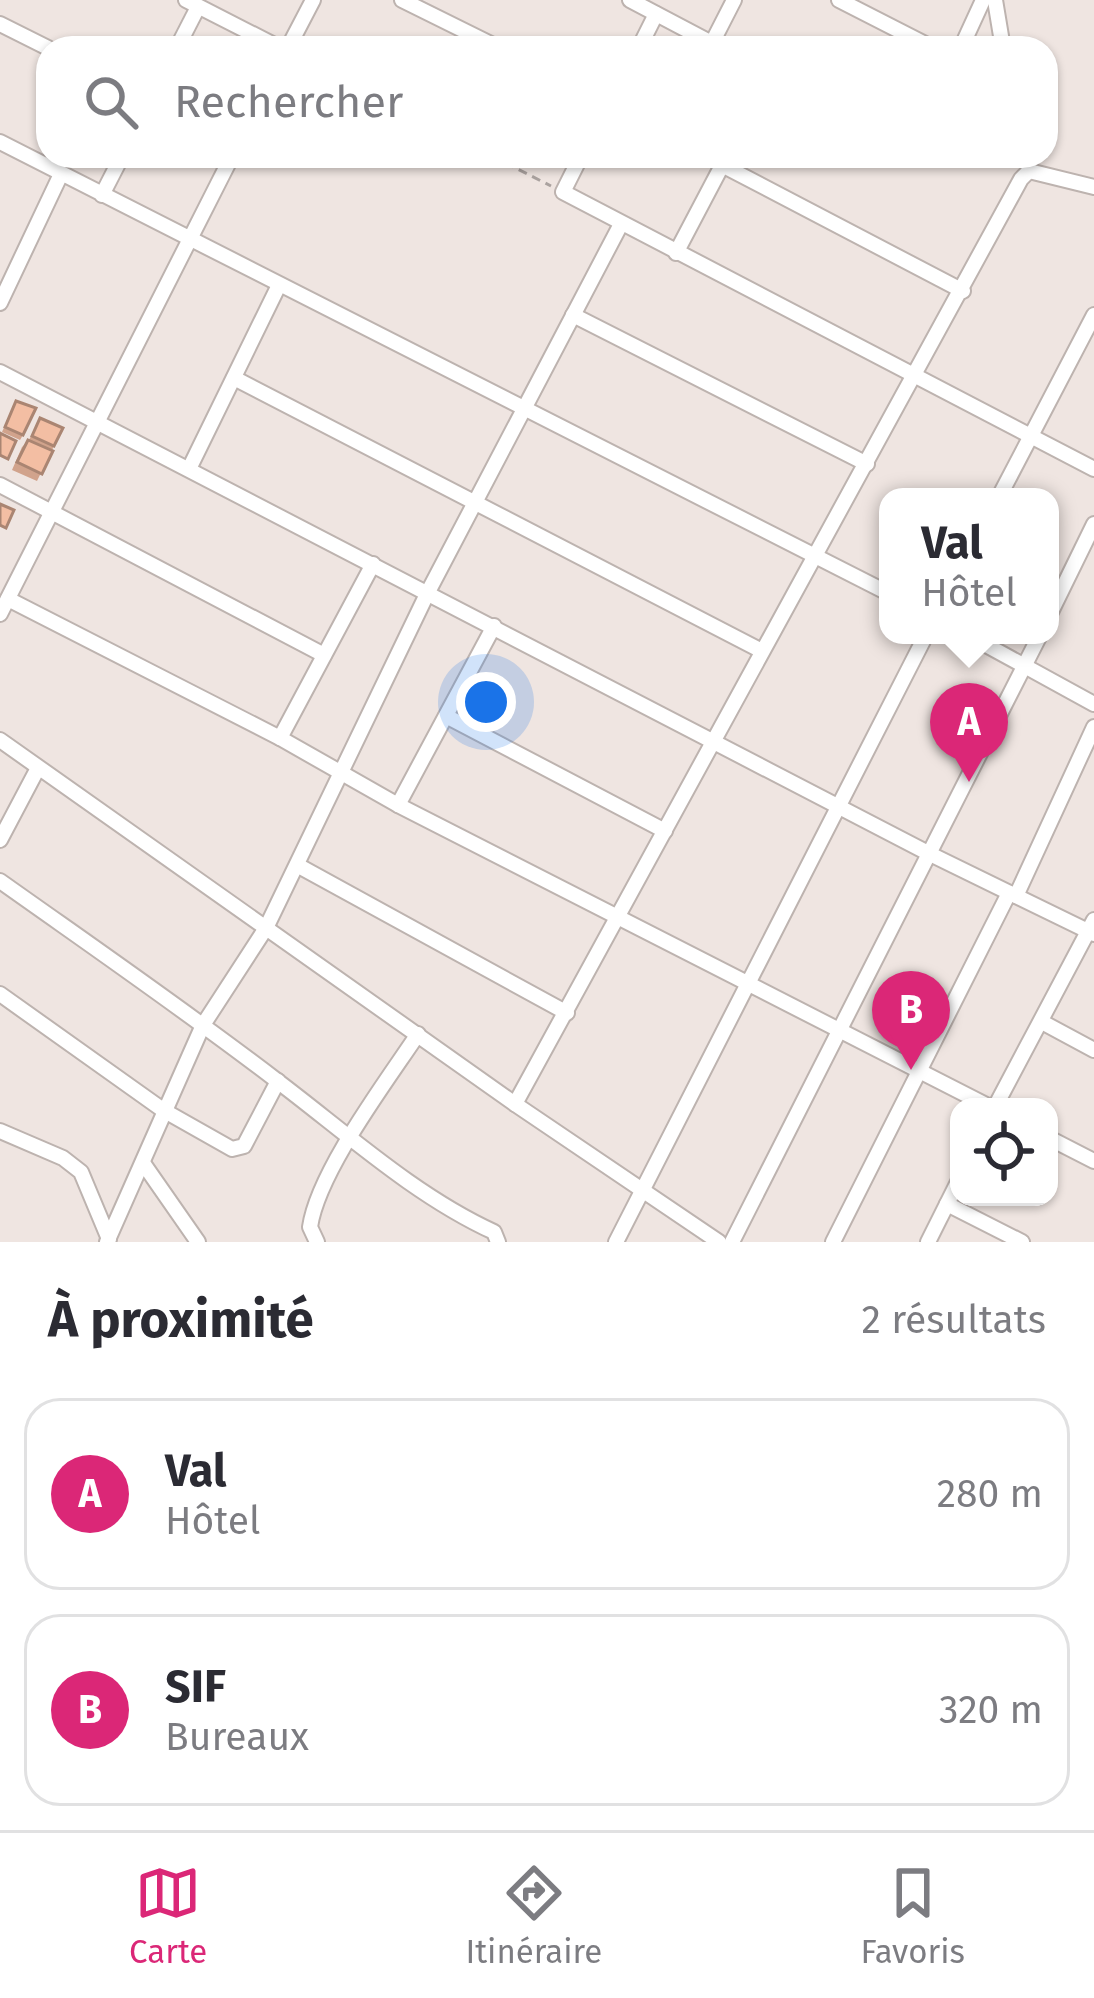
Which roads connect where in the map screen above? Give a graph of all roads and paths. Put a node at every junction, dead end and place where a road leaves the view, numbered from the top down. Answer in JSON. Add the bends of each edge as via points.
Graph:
{"nodes":[{"id":1,"x":314,"y":0,"type":"edge"},
{"id":2,"x":402,"y":0,"type":"edge"},
{"id":3,"x":630,"y":0,"type":"edge"},
{"id":4,"x":734,"y":0,"type":"edge"},
{"id":5,"x":839,"y":0,"type":"edge"},
{"id":6,"x":983,"y":0,"type":"edge"},
{"id":7,"x":995,"y":0,"type":"edge"},
{"id":8,"x":192,"y":4,"type":"edge"},
{"id":9,"x":656,"y":14,"type":"junction"},
{"id":10,"x":0,"y":24,"type":"edge"},
{"id":11,"x":182,"y":36,"type":"edge"},
{"id":12,"x":259,"y":36,"type":"edge"},
{"id":13,"x":292,"y":36,"type":"edge"},
{"id":14,"x":475,"y":36,"type":"edge"},
{"id":15,"x":644,"y":36,"type":"edge"},
{"id":16,"x":697,"y":36,"type":"edge"},
{"id":17,"x":720,"y":36,"type":"edge"},
{"id":18,"x":910,"y":36,"type":"edge"},
{"id":19,"x":966,"y":36,"type":"edge"},
{"id":20,"x":1001,"y":36,"type":"edge"},
{"id":21,"x":36,"y":42,"type":"edge"},
{"id":22,"x":0,"y":142,"type":"edge"},
{"id":23,"x":36,"y":161,"type":"edge"},
{"id":24,"x":50,"y":168,"type":"edge"},
{"id":25,"x":116,"y":168,"type":"edge"},
{"id":26,"x":226,"y":168,"type":"edge"},
{"id":27,"x":516,"y":168,"type":"edge"},
{"id":28,"x":575,"y":168,"type":"edge"},
{"id":29,"x":721,"y":168,"type":"edge"},
{"id":30,"x":740,"y":168,"type":"edge"},
{"id":31,"x":1026,"y":168,"type":"edge"},
{"id":32,"x":1039,"y":168,"type":"edge"},
{"id":33,"x":61,"y":174,"type":"junction"},
{"id":34,"x":1094,"y":187,"type":"edge"},
{"id":35,"x":563,"y":192,"type":"junction"},
{"id":36,"x":102,"y":195,"type":"junction"},
{"id":37,"x":621,"y":224,"type":"junction"},
{"id":38,"x":190,"y":239,"type":"junction"},
{"id":39,"x":676,"y":253,"type":"junction"},
{"id":40,"x":0,"y":260,"type":"edge"},
{"id":41,"x":17,"y":269,"type":"junction"},
{"id":42,"x":279,"y":285,"type":"junction"},
{"id":43,"x":963,"y":291,"type":"junction"},
{"id":44,"x":0,"y":303,"type":"edge"},
{"id":45,"x":573,"y":315,"type":"junction"},
{"id":46,"x":1094,"y":315,"type":"edge"},
{"id":47,"x":0,"y":372,"type":"edge"},
{"id":48,"x":916,"y":376,"type":"junction"},
{"id":49,"x":234,"y":378,"type":"junction"},
{"id":50,"x":525,"y":411,"type":"junction"},
{"id":51,"x":96,"y":421,"type":"junction"},
{"id":52,"x":1033,"y":435,"type":"junction"},
{"id":53,"x":867,"y":464,"type":"junction"},
{"id":54,"x":189,"y":469,"type":"junction"},
{"id":55,"x":1094,"y":470,"type":"edge"},
{"id":56,"x":0,"y":485,"type":"edge"},
{"id":57,"x":1004,"y":488,"type":"edge"},
{"id":58,"x":477,"y":503,"type":"junction"},
{"id":59,"x":50,"y":511,"type":"junction"},
{"id":60,"x":1094,"y":524,"type":"edge"},
{"id":61,"x":813,"y":557,"type":"junction"},
{"id":62,"x":374,"y":564,"type":"junction"},
{"id":63,"x":879,"y":589,"type":"edge"},
{"id":64,"x":428,"y":592,"type":"junction"},
{"id":65,"x":1059,"y":596,"type":"edge"},
{"id":66,"x":8,"y":598,"type":"junction"},
{"id":67,"x":0,"y":614,"type":"edge"},
{"id":68,"x":494,"y":626,"type":"junction"},
{"id":69,"x":921,"y":644,"type":"edge"},
{"id":70,"x":984,"y":644,"type":"edge"},
{"id":71,"x":1035,"y":644,"type":"edge"},
{"id":72,"x":762,"y":651,"type":"junction"},
{"id":73,"x":324,"y":655,"type":"junction"},
{"id":74,"x":1024,"y":666,"type":"junction"},
{"id":75,"x":1094,"y":704,"type":"edge"},
{"id":76,"x":446,"y":716,"type":"junction"},
{"id":77,"x":1094,"y":727,"type":"edge"},
{"id":78,"x":280,"y":738,"type":"junction"},
{"id":79,"x":0,"y":740,"type":"edge"},
{"id":80,"x":715,"y":741,"type":"junction"},
{"id":81,"x":38,"y":768,"type":"junction"},
{"id":82,"x":339,"y":770,"type":"junction"},
{"id":83,"x":398,"y":805,"type":"junction"},
{"id":84,"x":838,"y":805,"type":"junction"},
{"id":85,"x":665,"y":832,"type":"junction"},
{"id":86,"x":0,"y":840,"type":"edge"},
{"id":87,"x":928,"y":853,"type":"junction"},
{"id":88,"x":297,"y":865,"type":"junction"},
{"id":89,"x":0,"y":881,"type":"edge"},
{"id":90,"x":1012,"y":895,"type":"junction"},
{"id":91,"x":620,"y":915,"type":"junction"},
{"id":92,"x":266,"y":928,"type":"junction"},
{"id":93,"x":1092,"y":928,"type":"edge"},
{"id":94,"x":749,"y":982,"type":"junction"},
{"id":95,"x":0,"y":994,"type":"edge"},
{"id":96,"x":567,"y":1013,"type":"junction"},
{"id":97,"x":1042,"y":1022,"type":"junction"},
{"id":98,"x":203,"y":1025,"type":"junction"},
{"id":99,"x":840,"y":1030,"type":"junction"},
{"id":100,"x":418,"y":1034,"type":"junction"},
{"id":101,"x":1094,"y":1050,"type":"edge"},
{"id":102,"x":920,"y":1070,"type":"junction"},
{"id":103,"x":278,"y":1082,"type":"junction"},
{"id":104,"x":975,"y":1098,"type":"edge"},
{"id":105,"x":998,"y":1098,"type":"edge"},
{"id":106,"x":515,"y":1104,"type":"junction"},
{"id":107,"x":163,"y":1110,"type":"junction"},
{"id":108,"x":0,"y":1131,"type":"edge"},
{"id":109,"x":350,"y":1136,"type":"junction"},
{"id":110,"x":1058,"y":1143,"type":"edge"},
{"id":111,"x":1094,"y":1161,"type":"edge"},
{"id":112,"x":143,"y":1162,"type":"junction"},
{"id":113,"x":644,"y":1190,"type":"junction"},
{"id":114,"x":950,"y":1198,"type":"edge"},
{"id":115,"x":947,"y":1204,"type":"junction"},
{"id":116,"x":108,"y":1241,"type":"edge"},
{"id":117,"x":198,"y":1242,"type":"edge"},
{"id":118,"x":317,"y":1242,"type":"edge"},
{"id":119,"x":498,"y":1242,"type":"edge"},
{"id":120,"x":616,"y":1242,"type":"edge"},
{"id":121,"x":719,"y":1242,"type":"edge"},
{"id":122,"x":732,"y":1242,"type":"edge"},
{"id":123,"x":832,"y":1242,"type":"edge"},
{"id":124,"x":928,"y":1242,"type":"edge"},
{"id":125,"x":1022,"y":1242,"type":"edge"}],
"edges":[{"from":1,"to":13,"type":"street"},
{"from":2,"to":14,"type":"street"},
{"from":3,"to":9,"type":"street"},
{"from":4,"to":17,"type":"street"},
{"from":5,"to":18,"type":"street"},
{"from":6,"to":19,"type":"street"},
{"from":7,"to":20,"type":"street"},
{"from":8,"to":11,"type":"street"},
{"from":8,"to":12,"type":"street"},
{"from":9,"to":15,"type":"street"},
{"from":9,"to":16,"type":"street"},
{"from":10,"to":21,"type":"street"},
{"from":22,"to":23,"type":"street"},
{"from":24,"to":33,"type":"street"},
{"from":25,"to":36,"type":"street"},
{"from":26,"to":38,"type":"street"},
{"from":27,"to":35,"type":"path"},
{"from":28,"to":35,"type":"street"},
{"from":29,"to":39,"type":"street"},
{"from":30,"to":43,"type":"street"},
{"from":31,"to":43,"type":"street"},
{"from":32,"to":34,"type":"street"},
{"from":33,"to":36,"type":"street"},
{"from":33,"to":41,"type":"street"},
{"from":35,"to":37,"type":"street"},
{"from":36,"to":38,"type":"street"},
{"from":37,"to":39,"type":"street"},
{"from":37,"to":45,"type":"street"},
{"from":38,"to":42,"type":"street"},
{"from":38,"to":51,"type":"street"},
{"from":39,"to":48,"type":"street"},
{"from":40,"to":41,"type":"street"},
{"from":41,"to":44,"type":"street"},
{"from":42,"to":49,"type":"street"},
{"from":42,"to":50,"type":"street"},
{"from":43,"to":48,"type":"street"},
{"from":45,"to":50,"type":"street"},
{"from":45,"to":53,"type":"street"},
{"from":46,"to":52,"type":"street"},
{"from":47,"to":51,"type":"street"},
{"from":48,"to":52,"type":"street"},
{"from":48,"to":53,"type":"street"},
{"from":49,"to":54,"type":"street"},
{"from":49,"to":58,"type":"street"},
{"from":50,"to":58,"type":"street"},
{"from":50,"to":61,"type":"street"},
{"from":51,"to":54,"type":"street"},
{"from":51,"to":59,"type":"street"},
{"from":52,"to":55,"type":"street"},
{"from":52,"to":57,"type":"street"},
{"from":53,"to":61,"type":"street"},
{"from":54,"to":62,"type":"street"},
{"from":56,"to":59,"type":"street"},
{"from":58,"to":64,"type":"street"},
{"from":58,"to":72,"type":"street"},
{"from":59,"to":66,"type":"street"},
{"from":59,"to":73,"type":"street"},
{"from":60,"to":65,"type":"street"},
{"from":61,"to":63,"type":"street"},
{"from":61,"to":72,"type":"street"},
{"from":62,"to":64,"type":"street"},
{"from":62,"to":73,"type":"street"},
{"from":64,"to":68,"type":"street"},
{"from":64,"to":82,"type":"street"},
{"from":66,"to":67,"type":"street"},
{"from":66,"to":78,"type":"street"},
{"from":68,"to":76,"type":"street"},
{"from":68,"to":80,"type":"street"},
{"from":69,"to":84,"type":"street"},
{"from":70,"to":74,"type":"street"},
{"from":71,"to":74,"type":"street"},
{"from":72,"to":80,"type":"street"},
{"from":73,"to":78,"type":"street"},
{"from":74,"to":75,"type":"street"},
{"from":74,"to":87,"type":"street"},
{"from":76,"to":83,"type":"street"},
{"from":76,"to":85,"type":"street"},
{"from":77,"to":90,"type":"street"},
{"from":78,"to":82,"type":"street"},
{"from":79,"to":81,"type":"street"},
{"from":80,"to":84,"type":"street"},
{"from":80,"to":85,"type":"street"},
{"from":81,"to":86,"type":"street"},
{"from":81,"to":92,"type":"street"},
{"from":82,"to":83,"type":"street"},
{"from":82,"to":88,"type":"street"},
{"from":83,"to":91,"type":"street"},
{"from":84,"to":87,"type":"street"},
{"from":84,"to":94,"type":"street"},
{"from":85,"to":91,"type":"street"},
{"from":87,"to":90,"type":"street"},
{"from":87,"to":99,"type":"street"},
{"from":88,"to":92,"type":"street"},
{"from":88,"to":96,"type":"street"},
{"from":89,"to":98,"type":"street"},
{"from":90,"to":93,"type":"street"},
{"from":90,"to":102,"type":"street"},
{"from":91,"to":94,"type":"street"},
{"from":91,"to":96,"type":"street"},
{"from":92,"to":98,"type":"street"},
{"from":92,"to":100,"type":"street"},
{"from":93,"to":97,"type":"street"},
{"from":94,"to":99,"type":"street"},
{"from":94,"to":113,"type":"street"},
{"from":95,"to":107,"type":"street"},
{"from":96,"to":106,"type":"street"},
{"from":97,"to":101,"type":"street"},
{"from":97,"to":105,"type":"street"},
{"from":98,"to":103,"type":"street"},
{"from":98,"to":107,"type":"street"},
{"from":99,"to":102,"type":"street"},
{"from":99,"to":122,"type":"street"},
{"from":100,"to":106,"type":"street"},
{"from":100,"to":109,"type":"street"},
{"from":102,"to":104,"type":"street"},
{"from":102,"to":123,"type":"street"},
{"from":103,"to":107,"type":"street","via":[[241,1149]]},
{"from":103,"to":109,"type":"street"},
{"from":106,"to":113,"type":"street"},
{"from":107,"to":112,"type":"street"},
{"from":108,"to":116,"type":"street","via":[[82,1172]]},
{"from":109,"to":118,"type":"street","via":[[312,1216]]},
{"from":109,"to":119,"type":"street"},
{"from":110,"to":111,"type":"street"},
{"from":112,"to":116,"type":"street"},
{"from":112,"to":117,"type":"street"},
{"from":113,"to":120,"type":"street"},
{"from":113,"to":121,"type":"street"},
{"from":114,"to":115,"type":"street"},
{"from":115,"to":124,"type":"street"},
{"from":115,"to":125,"type":"street"}]}
